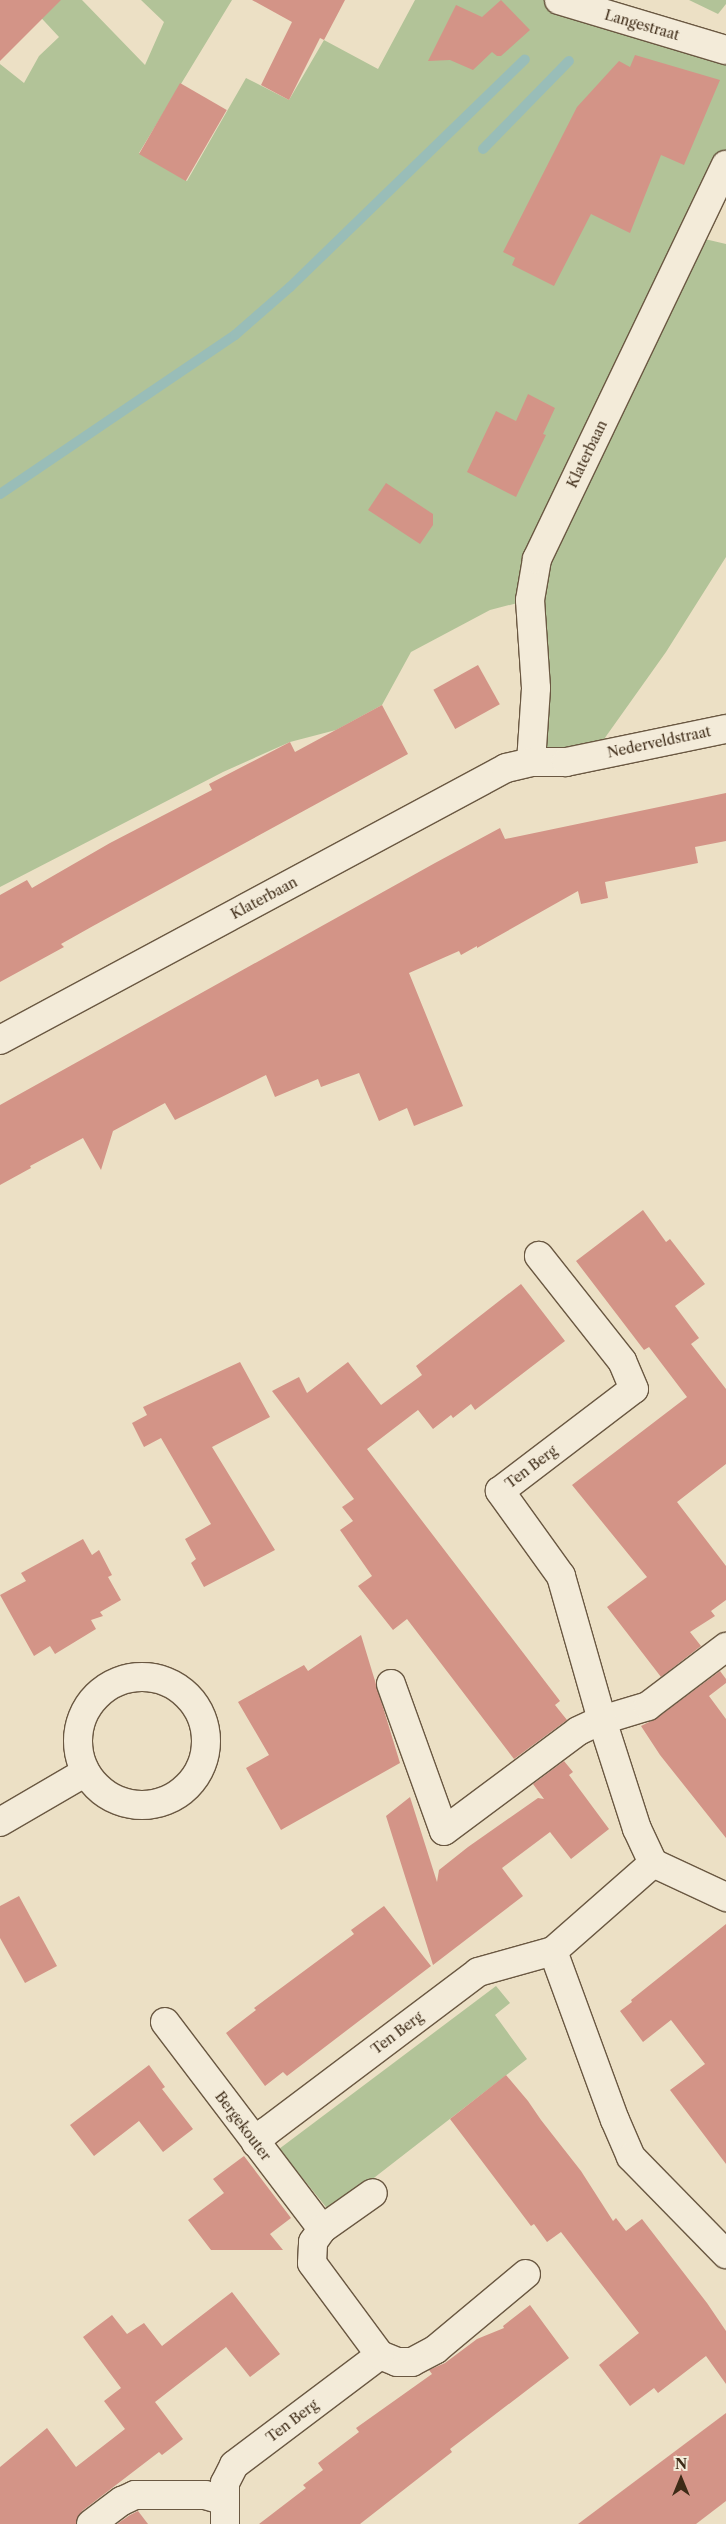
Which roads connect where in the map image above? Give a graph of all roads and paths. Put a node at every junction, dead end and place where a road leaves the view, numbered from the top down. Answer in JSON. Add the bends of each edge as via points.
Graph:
{"nodes":[{"id":1,"x":559,"y":0,"type":"edge"},
{"id":2,"x":726,"y":50,"type":"edge"},
{"id":3,"x":726,"y":165,"type":"edge"},
{"id":4,"x":726,"y":729,"type":"edge"},
{"id":5,"x":592,"y":756,"type":"joint"},
{"id":6,"x":531,"y":762,"type":"junction"},
{"id":7,"x":0,"y":1040,"type":"edge"},
{"id":8,"x":539,"y":1256,"type":"dead end"},
{"id":9,"x":726,"y":1647,"type":"edge"},
{"id":10,"x":391,"y":1684,"type":"dead end"},
{"id":11,"x":602,"y":1720,"type":"junction"},
{"id":12,"x":86,"y":1772,"type":"junction"},
{"id":13,"x":0,"y":1822,"type":"edge"},
{"id":14,"x":653,"y":1863,"type":"junction"},
{"id":15,"x":726,"y":1897,"type":"edge"},
{"id":16,"x":553,"y":1951,"type":"junction"},
{"id":17,"x":165,"y":2022,"type":"dead end"},
{"id":18,"x":256,"y":2143,"type":"junction"},
{"id":19,"x":372,"y":2193,"type":"dead end"},
{"id":20,"x":322,"y":2229,"type":"junction"},
{"id":21,"x":726,"y":2254,"type":"edge"},
{"id":22,"x":526,"y":2274,"type":"dead end"},
{"id":23,"x":380,"y":2355,"type":"junction"},
{"id":24,"x":224,"y":2512,"type":"edge"},
{"id":25,"x":91,"y":2524,"type":"edge"}],
"edges":[{"from":1,"to":2,"type":"street","name":"Langestraat"},
{"from":3,"to":6,"type":"street","name":"Klaterbaan","via":[[537,559],[530,600],[536,688]]},
{"from":4,"to":5,"type":"street","name":"Nederveldstraat"},
{"from":5,"to":6,"type":"street","name":"Klaterbaan","via":[[566,762]]},
{"from":6,"to":7,"type":"street","name":"Klaterbaan","via":[[506,768]]},
{"from":8,"to":11,"type":"street","name":"Ten Berg","via":[[622,1362],[634,1389],[500,1490],[560,1576]]},
{"from":9,"to":11,"type":"street","via":[[648,1706]]},
{"from":10,"to":11,"type":"street","via":[[444,1831],[578,1731]]},
{"from":11,"to":14,"type":"street","name":"Ten Berg","via":[[637,1829]]},
{"from":12,"to":12,"type":"street","via":[[111,1797],[125,1802],[147,1804],[169,1799],[186,1788],[200,1770],[206,1745],[204,1723],[196,1705],[180,1688],[162,1679],[140,1676],[110,1685],[92,1700],[79,1728],[78,1750]]},
{"from":12,"to":13,"type":"street"},
{"from":14,"to":15,"type":"street"},
{"from":14,"to":16,"type":"street","name":"Ten Berg"},
{"from":16,"to":18,"type":"street","name":"Ten Berg","via":[[478,1972],[266,2132]]},
{"from":16,"to":21,"type":"street","via":[[615,2120],[632,2157]]},
{"from":17,"to":18,"type":"street","name":"Bergekouter"},
{"from":18,"to":20,"type":"street","name":"Bergekouter"},
{"from":19,"to":20,"type":"street"},
{"from":20,"to":23,"type":"street","via":[[312,2242],[312,2263]]},
{"from":22,"to":23,"type":"street","via":[[428,2353],[412,2362],[397,2362]]},
{"from":23,"to":24,"type":"street","name":"Ten Berg","via":[[234,2465],[225,2483]]},
{"from":24,"to":25,"type":"street","name":"Ten Berg","via":[[205,2495],[135,2495],[122,2500]]}]}
